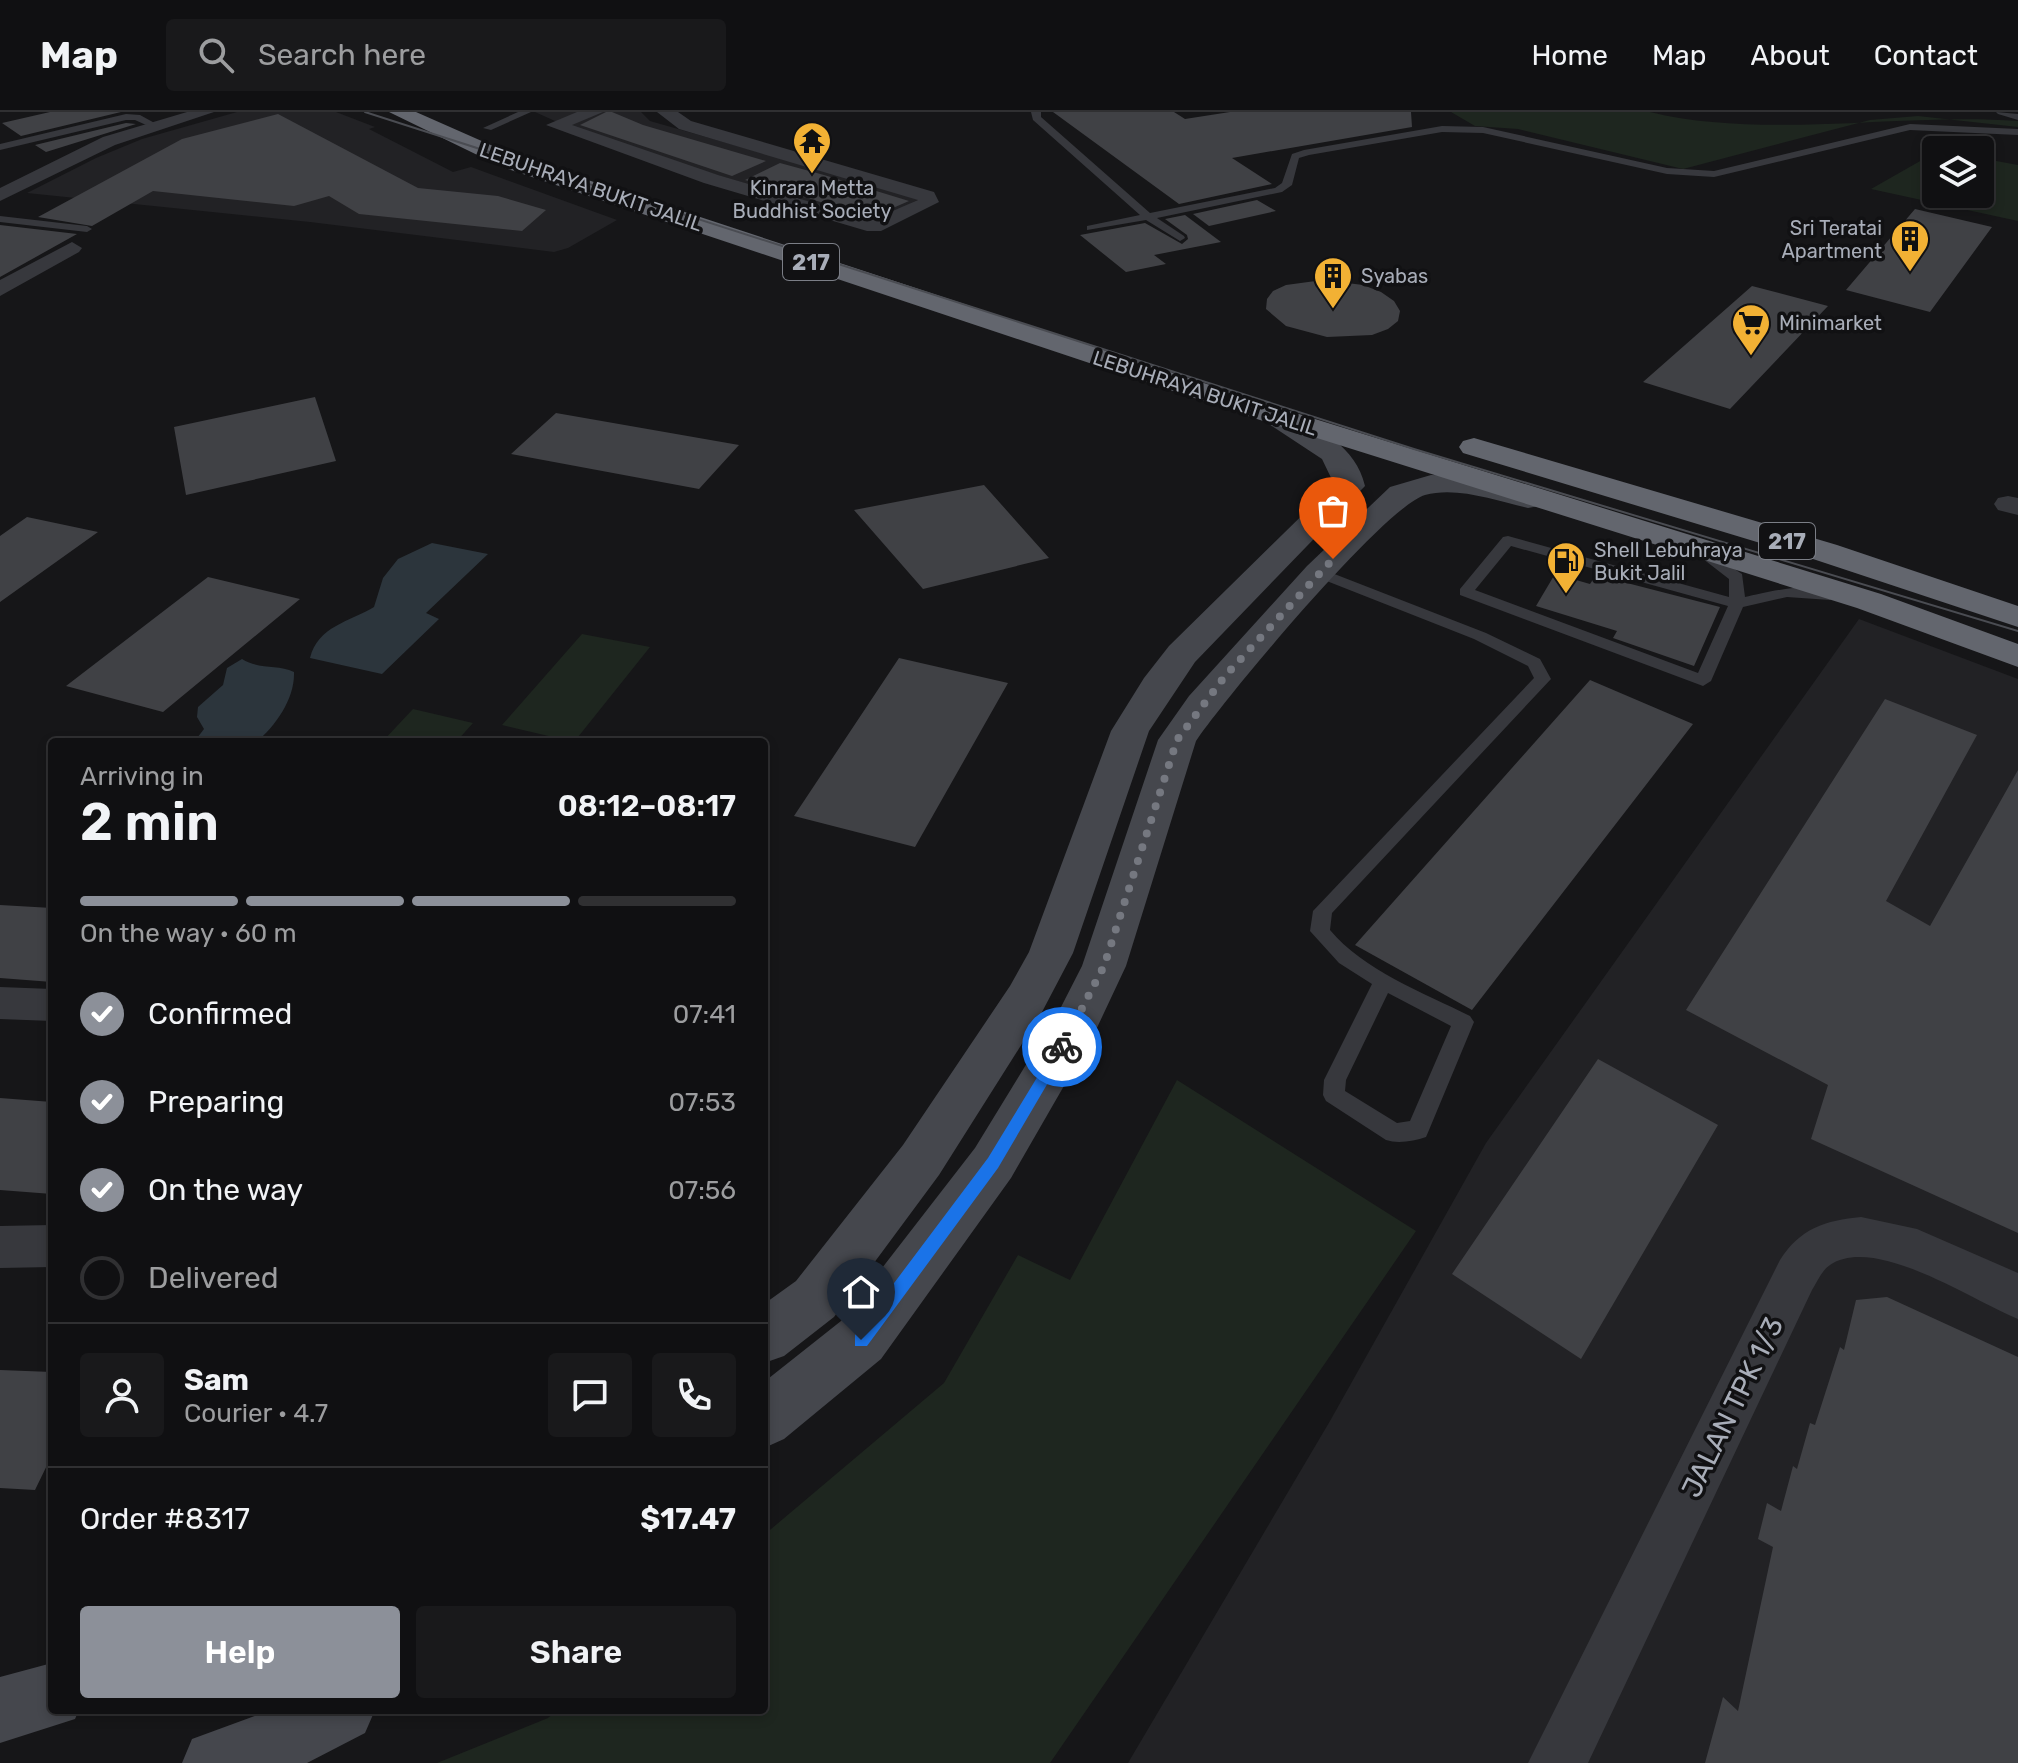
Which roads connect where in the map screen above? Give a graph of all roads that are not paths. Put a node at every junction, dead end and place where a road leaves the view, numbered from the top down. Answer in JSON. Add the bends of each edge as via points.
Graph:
{"nodes":[{"id":1,"x":205,"y":112,"type":"edge"},
{"id":2,"x":399,"y":112,"type":"edge"},
{"id":3,"x":526,"y":112,"type":"edge"},
{"id":4,"x":594,"y":112,"type":"edge"},
{"id":5,"x":666,"y":112,"type":"edge"},
{"id":6,"x":1036,"y":112,"type":"edge"},
{"id":7,"x":2001,"y":112,"type":"edge"},
{"id":8,"x":2018,"y":117,"type":"edge"},
{"id":9,"x":165,"y":118,"type":"edge"},
{"id":10,"x":481,"y":125,"type":"joint"},
{"id":11,"x":2018,"y":132,"type":"edge"},
{"id":12,"x":514,"y":138,"type":"dead end"},
{"id":13,"x":0,"y":147,"type":"edge"},
{"id":14,"x":787,"y":156,"type":"junction"},
{"id":15,"x":738,"y":177,"type":"junction"},
{"id":16,"x":641,"y":182,"type":"dead end"},
{"id":17,"x":678,"y":188,"type":"dead end"},
{"id":18,"x":0,"y":195,"type":"edge"},
{"id":19,"x":723,"y":204,"type":"dead end"},
{"id":20,"x":1149,"y":217,"type":"junction"},
{"id":21,"x":0,"y":219,"type":"edge"},
{"id":22,"x":1091,"y":228,"type":"dead end"},
{"id":23,"x":87,"y":229,"type":"dead end"},
{"id":24,"x":1180,"y":238,"type":"dead end"},
{"id":25,"x":72,"y":248,"type":"dead end"},
{"id":26,"x":0,"y":289,"type":"edge"},
{"id":27,"x":1034,"y":309,"type":"dead end"},
{"id":28,"x":1199,"y":362,"type":"dead end"},
{"id":29,"x":1259,"y":381,"type":"dead end"},
{"id":30,"x":1276,"y":416,"type":"junction"},
{"id":31,"x":1451,"y":440,"type":"dead end"},
{"id":32,"x":1565,"y":508,"type":"junction"},
{"id":33,"x":1696,"y":548,"type":"junction"},
{"id":34,"x":1300,"y":566,"type":"junction"},
{"id":35,"x":1869,"y":601,"type":"junction"},
{"id":36,"x":1737,"y":604,"type":"junction"},
{"id":37,"x":2018,"y":617,"type":"edge"},
{"id":38,"x":2018,"y":656,"type":"edge"},
{"id":39,"x":1384,"y":980,"type":"junction"},
{"id":40,"x":0,"y":1003,"type":"edge"},
{"id":41,"x":48,"y":1005,"type":"edge"},
{"id":42,"x":48,"y":1246,"type":"edge"},
{"id":43,"x":0,"y":1247,"type":"edge"},
{"id":44,"x":2018,"y":1297,"type":"edge"},
{"id":45,"x":768,"y":1334,"type":"edge"},
{"id":46,"x":768,"y":1416,"type":"edge"},
{"id":47,"x":48,"y":1697,"type":"edge"},
{"id":48,"x":0,"y":1710,"type":"edge"},
{"id":49,"x":334,"y":1714,"type":"edge"},
{"id":50,"x":216,"y":1763,"type":"edge"},
{"id":51,"x":1557,"y":1763,"type":"edge"}],
"edges":[{"from":1,"to":9,"type":"street"},
{"from":2,"to":30,"type":"highway","name":"LEBUHRAYA BUKIT JALIL","number":"217","via":[[510,162]]},
{"from":3,"to":10,"type":"lane"},
{"from":4,"to":15,"type":"street","via":[[555,125]]},
{"from":5,"to":14,"type":"street","via":[[685,125]]},
{"from":6,"to":20,"type":"lane","via":[[1036,118]]},
{"from":7,"to":8,"type":"lane"},
{"from":9,"to":13,"type":"lane","via":[[126,117]]},
{"from":9,"to":18,"type":"street","via":[[82,152]]},
{"from":10,"to":12,"type":"highway","name":"LEBUHRAYA BUKIT JALIL"},
{"from":11,"to":20,"type":"lane","via":[[1910,127],[1734,171],[1694,174],[1508,132],[1442,129],[1307,152],[1295,156],[1287,185],[1278,190]]},
{"from":14,"to":15,"type":"street"},
{"from":14,"to":15,"type":"street","via":[[927,196],[929,202],[874,227]]},
{"from":15,"to":17,"type":"street"},
{"from":15,"to":19,"type":"street","via":[[718,197]]},
{"from":16,"to":27,"type":"highway","name":"LEBUHRAYA BUKIT JALIL","number":"217"},
{"from":20,"to":22,"type":"lane"},
{"from":20,"to":24,"type":"lane"},
{"from":21,"to":23,"type":"lane"},
{"from":25,"to":26,"type":"street"},
{"from":28,"to":29,"type":"highway","name":"LEBUHRAYA BUKIT JALIL"},
{"from":30,"to":32,"type":"highway","name":"LEBUHRAYA BUKIT JALIL","number":"217"},
{"from":30,"to":34,"type":"main road","via":[[1336,456],[1349,473],[1350,486]]},
{"from":31,"to":37,"type":"highway","number":"217","via":[[1825,552]]},
{"from":32,"to":33,"type":"highway","name":"LEBUHRAYA BUKIT JALIL","number":"217"},
{"from":32,"to":34,"type":"main road","via":[[1470,486],[1413,487]]},
{"from":33,"to":35,"type":"highway","name":"LEBUHRAYA BUKIT JALIL","number":"217"},
{"from":33,"to":36,"type":"lane","via":[[1737,577]]},
{"from":34,"to":39,"type":"lane","via":[[1480,636],[1534,663],[1543,679],[1323,911],[1320,931],[1328,945]]},
{"from":34,"to":45,"type":"main road","via":[[1182,654],[1157,686],[1130,731],[1051,953],[1026,999],[921,1160],[815,1299]]},
{"from":34,"to":46,"type":"main road","via":[[1177,740],[1104,966],[1079,1019],[993,1163],[861,1340]]},
{"from":35,"to":36,"type":"lane","via":[[1787,592]]},
{"from":35,"to":38,"type":"highway","name":"LEBUHRAYA BUKIT JALIL","number":"217"},
{"from":36,"to":36,"type":"lane","via":[[1703,681],[1465,592],[1508,540]]},
{"from":39,"to":39,"type":"lane","via":[[1335,1080],[1334,1095],[1394,1133],[1418,1130],[1463,1022]]},
{"from":40,"to":41,"type":"street"},
{"from":42,"to":43,"type":"street"},
{"from":44,"to":51,"type":"street","name":"JALAN TPK 1/3","via":[[1914,1249],[1873,1237],[1839,1237],[1812,1251]]},
{"from":47,"to":48,"type":"main road"},
{"from":49,"to":50,"type":"main road","via":[[278,1742]]}]}
